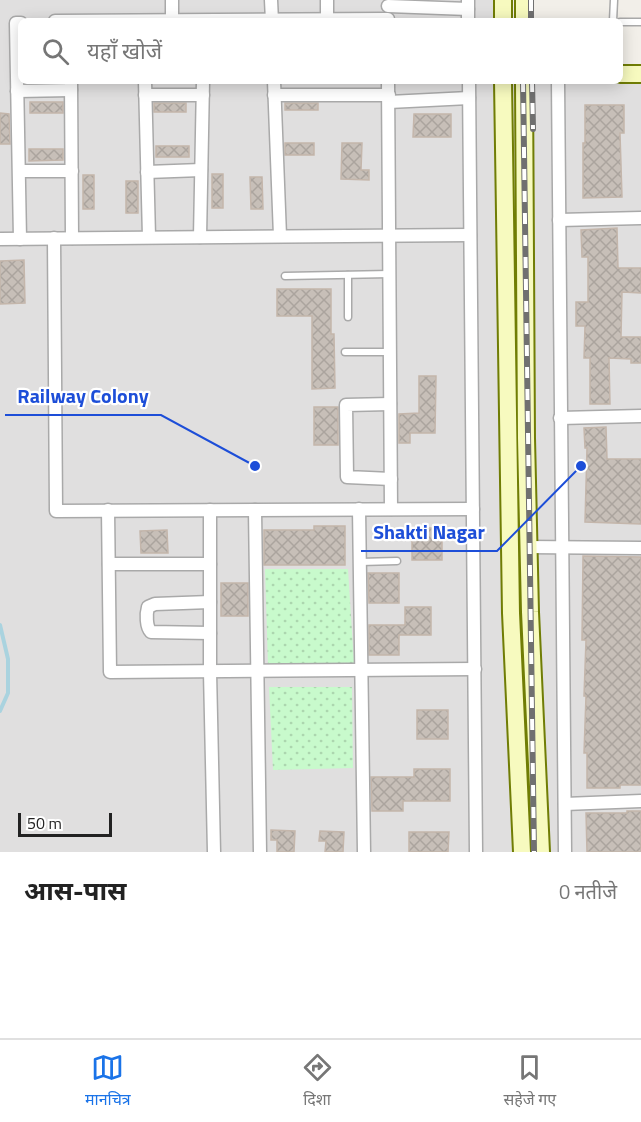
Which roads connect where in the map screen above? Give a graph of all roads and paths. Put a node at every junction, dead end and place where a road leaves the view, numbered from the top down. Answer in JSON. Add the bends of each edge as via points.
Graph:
{"nodes":[{"id":1,"x":172,"y":0,"type":"edge"},
{"id":2,"x":271,"y":0,"type":"edge"},
{"id":3,"x":327,"y":0,"type":"edge"},
{"id":4,"x":503,"y":0,"type":"edge"},
{"id":5,"x":524,"y":0,"type":"edge"},
{"id":6,"x":614,"y":0,"type":"edge"},
{"id":7,"x":468,"y":10,"type":"edge"},
{"id":8,"x":388,"y":12,"type":"edge"},
{"id":9,"x":172,"y":18,"type":"edge"},
{"id":10,"x":272,"y":18,"type":"edge"},
{"id":11,"x":327,"y":18,"type":"edge"},
{"id":12,"x":336,"y":18,"type":"edge"},
{"id":13,"x":503,"y":18,"type":"edge"},
{"id":14,"x":524,"y":18,"type":"edge"},
{"id":15,"x":614,"y":18,"type":"edge"},
{"id":16,"x":623,"y":22,"type":"edge"},
{"id":17,"x":641,"y":22,"type":"edge"},
{"id":18,"x":18,"y":23,"type":"edge"},
{"id":19,"x":623,"y":74,"type":"edge"},
{"id":20,"x":641,"y":74,"type":"edge"},
{"id":21,"x":145,"y":84,"type":"edge"},
{"id":22,"x":203,"y":84,"type":"edge"},
{"id":23,"x":274,"y":84,"type":"edge"},
{"id":24,"x":388,"y":84,"type":"edge"},
{"id":25,"x":469,"y":84,"type":"edge"},
{"id":26,"x":503,"y":84,"type":"edge"},
{"id":27,"x":524,"y":84,"type":"edge"},
{"id":28,"x":558,"y":84,"type":"edge"},
{"id":29,"x":71,"y":85,"type":"edge"},
{"id":30,"x":17,"y":91,"type":"junction"},
{"id":31,"x":146,"y":95,"type":"junction"},
{"id":32,"x":203,"y":95,"type":"junction"},
{"id":33,"x":274,"y":95,"type":"junction"},
{"id":34,"x":469,"y":98,"type":"junction"},
{"id":35,"x":389,"y":99,"type":"junction"},
{"id":36,"x":201,"y":170,"type":"junction"},
{"id":37,"x":20,"y":171,"type":"junction"},
{"id":38,"x":72,"y":171,"type":"junction"},
{"id":39,"x":147,"y":172,"type":"junction"},
{"id":40,"x":641,"y":218,"type":"edge"},
{"id":41,"x":559,"y":220,"type":"junction"},
{"id":42,"x":389,"y":235,"type":"junction"},
{"id":43,"x":470,"y":235,"type":"junction"},
{"id":44,"x":280,"y":236,"type":"junction"},
{"id":45,"x":149,"y":237,"type":"junction"},
{"id":46,"x":200,"y":237,"type":"junction"},
{"id":47,"x":54,"y":238,"type":"junction"},
{"id":48,"x":72,"y":238,"type":"junction"},
{"id":49,"x":0,"y":239,"type":"edge"},
{"id":50,"x":20,"y":239,"type":"junction"},
{"id":51,"x":390,"y":273,"type":"junction"},
{"id":52,"x":348,"y":274,"type":"junction"},
{"id":53,"x":285,"y":276,"type":"dead end"},
{"id":54,"x":348,"y":317,"type":"dead end"},
{"id":55,"x":345,"y":352,"type":"dead end"},
{"id":56,"x":390,"y":352,"type":"junction"},
{"id":57,"x":390,"y":405,"type":"junction"},
{"id":58,"x":641,"y":416,"type":"edge"},
{"id":59,"x":560,"y":418,"type":"junction"},
{"id":60,"x":391,"y":479,"type":"junction"},
{"id":61,"x":359,"y":509,"type":"junction"},
{"id":62,"x":391,"y":509,"type":"junction"},
{"id":63,"x":473,"y":509,"type":"junction"},
{"id":64,"x":108,"y":510,"type":"junction"},
{"id":65,"x":210,"y":510,"type":"junction"},
{"id":66,"x":255,"y":510,"type":"junction"},
{"id":67,"x":528,"y":547,"type":"junction"},
{"id":68,"x":641,"y":548,"type":"edge"},
{"id":69,"x":563,"y":549,"type":"junction"},
{"id":70,"x":397,"y":561,"type":"dead end"},
{"id":71,"x":360,"y":562,"type":"junction"},
{"id":72,"x":109,"y":564,"type":"junction"},
{"id":73,"x":210,"y":564,"type":"junction"},
{"id":74,"x":210,"y":602,"type":"junction"},
{"id":75,"x":210,"y":633,"type":"junction"},
{"id":76,"x":475,"y":669,"type":"junction"},
{"id":77,"x":362,"y":670,"type":"junction"},
{"id":78,"x":210,"y":672,"type":"junction"},
{"id":79,"x":258,"y":672,"type":"junction"},
{"id":80,"x":641,"y":801,"type":"edge"},
{"id":81,"x":565,"y":804,"type":"junction"},
{"id":82,"x":214,"y":852,"type":"edge"},
{"id":83,"x":260,"y":852,"type":"edge"},
{"id":84,"x":364,"y":852,"type":"edge"},
{"id":85,"x":476,"y":852,"type":"edge"},
{"id":86,"x":522,"y":852,"type":"edge"},
{"id":87,"x":541,"y":852,"type":"edge"},
{"id":88,"x":565,"y":852,"type":"edge"}],
"edges":[{"from":1,"to":9,"type":"street"},
{"from":2,"to":10,"type":"street"},
{"from":3,"to":11,"type":"street"},
{"from":4,"to":13,"type":"main road"},
{"from":5,"to":14,"type":"main road"},
{"from":6,"to":15,"type":"lane"},
{"from":7,"to":8,"type":"street"},
{"from":8,"to":12,"type":"street"},
{"from":16,"to":17,"type":"lane"},
{"from":18,"to":30,"type":"street"},
{"from":19,"to":20,"type":"main road"},
{"from":21,"to":31,"type":"street"},
{"from":22,"to":32,"type":"street"},
{"from":23,"to":33,"type":"street"},
{"from":24,"to":35,"type":"street"},
{"from":25,"to":34,"type":"street"},
{"from":26,"to":86,"type":"main road","via":[[511,590]]},
{"from":27,"to":67,"type":"main road"},
{"from":28,"to":41,"type":"street"},
{"from":29,"to":30,"type":"street"},
{"from":29,"to":38,"type":"street"},
{"from":30,"to":37,"type":"street"},
{"from":31,"to":32,"type":"street"},
{"from":31,"to":39,"type":"street"},
{"from":32,"to":36,"type":"street"},
{"from":33,"to":35,"type":"street"},
{"from":33,"to":44,"type":"street"},
{"from":34,"to":35,"type":"street"},
{"from":34,"to":43,"type":"street"},
{"from":35,"to":42,"type":"street"},
{"from":36,"to":39,"type":"street"},
{"from":36,"to":46,"type":"street"},
{"from":37,"to":38,"type":"street"},
{"from":37,"to":50,"type":"street"},
{"from":38,"to":48,"type":"street"},
{"from":39,"to":45,"type":"street"},
{"from":40,"to":41,"type":"street"},
{"from":41,"to":59,"type":"street"},
{"from":42,"to":43,"type":"street"},
{"from":42,"to":44,"type":"street"},
{"from":42,"to":51,"type":"street"},
{"from":43,"to":63,"type":"street"},
{"from":44,"to":46,"type":"street"},
{"from":45,"to":46,"type":"street"},
{"from":45,"to":48,"type":"street"},
{"from":47,"to":48,"type":"street"},
{"from":47,"to":50,"type":"street"},
{"from":47,"to":64,"type":"street","via":[[56,511]]},
{"from":49,"to":50,"type":"street"},
{"from":51,"to":52,"type":"lane"},
{"from":51,"to":56,"type":"street"},
{"from":52,"to":53,"type":"lane"},
{"from":52,"to":54,"type":"lane"},
{"from":55,"to":56,"type":"lane"},
{"from":56,"to":57,"type":"street"},
{"from":57,"to":60,"type":"street"},
{"from":57,"to":60,"type":"street","via":[[346,405],[347,477]]},
{"from":58,"to":59,"type":"street"},
{"from":59,"to":69,"type":"street"},
{"from":60,"to":62,"type":"street"},
{"from":61,"to":62,"type":"street"},
{"from":61,"to":66,"type":"street"},
{"from":61,"to":71,"type":"street"},
{"from":62,"to":63,"type":"street"},
{"from":63,"to":76,"type":"street"},
{"from":64,"to":65,"type":"street"},
{"from":64,"to":72,"type":"street"},
{"from":65,"to":66,"type":"street"},
{"from":65,"to":73,"type":"street"},
{"from":66,"to":79,"type":"street"},
{"from":67,"to":69,"type":"street"},
{"from":67,"to":87,"type":"main road"},
{"from":68,"to":69,"type":"street"},
{"from":69,"to":81,"type":"street"},
{"from":70,"to":71,"type":"lane"},
{"from":71,"to":77,"type":"street"},
{"from":72,"to":73,"type":"street"},
{"from":72,"to":78,"type":"street","via":[[110,672]]},
{"from":73,"to":74,"type":"street"},
{"from":74,"to":75,"type":"street"},
{"from":74,"to":75,"type":"street","via":[[155,604],[147,610],[151,632]]},
{"from":75,"to":78,"type":"street"},
{"from":76,"to":77,"type":"street"},
{"from":76,"to":85,"type":"street"},
{"from":77,"to":79,"type":"street"},
{"from":77,"to":84,"type":"street"},
{"from":78,"to":79,"type":"street"},
{"from":78,"to":82,"type":"street"},
{"from":79,"to":83,"type":"street"},
{"from":80,"to":81,"type":"street"},
{"from":81,"to":88,"type":"street"}]}
